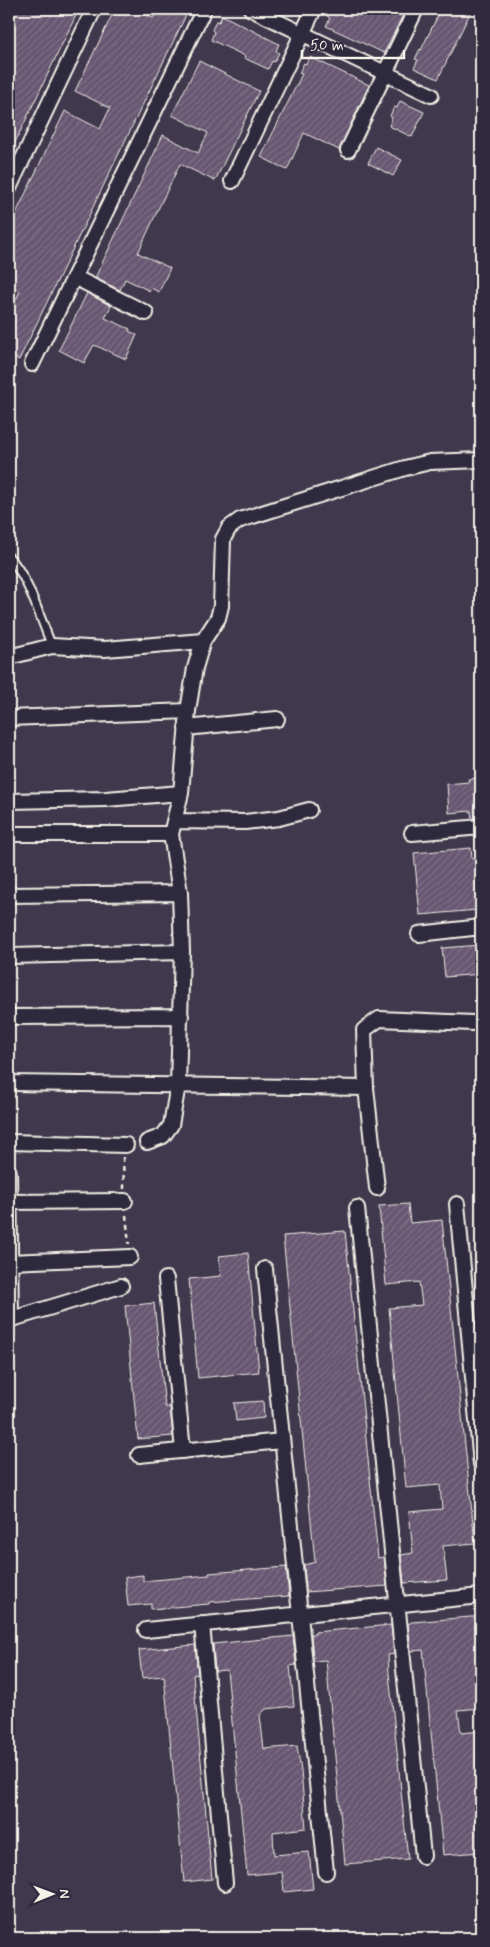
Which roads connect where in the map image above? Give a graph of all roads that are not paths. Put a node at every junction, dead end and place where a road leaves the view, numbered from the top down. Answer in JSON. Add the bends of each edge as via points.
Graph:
{"nodes":[{"id":1,"x":94,"y":9,"type":"edge"},
{"id":2,"x":204,"y":9,"type":"edge"},
{"id":3,"x":251,"y":9,"type":"edge"},
{"id":4,"x":314,"y":9,"type":"edge"},
{"id":5,"x":416,"y":9,"type":"edge"},
{"id":6,"x":302,"y":34,"type":"junction"},
{"id":7,"x":384,"y":74,"type":"junction"},
{"id":8,"x":431,"y":95,"type":"dead end"},
{"id":9,"x":348,"y":150,"type":"dead end"},
{"id":10,"x":232,"y":181,"type":"dead end"},
{"id":11,"x":9,"y":188,"type":"edge"},
{"id":12,"x":74,"y":277,"type":"junction"},
{"id":13,"x":146,"y":313,"type":"dead end"},
{"id":14,"x":32,"y":364,"type":"dead end"},
{"id":15,"x":481,"y":460,"type":"edge"},
{"id":16,"x":9,"y":557,"type":"edge"},
{"id":17,"x":204,"y":641,"type":"junction"},
{"id":18,"x":52,"y":646,"type":"junction"},
{"id":19,"x":9,"y":657,"type":"edge"},
{"id":20,"x":188,"y":711,"type":"junction"},
{"id":21,"x":9,"y":718,"type":"edge"},
{"id":22,"x":277,"y":719,"type":"dead end"},
{"id":23,"x":186,"y":728,"type":"junction"},
{"id":24,"x":180,"y":793,"type":"junction"},
{"id":25,"x":9,"y":801,"type":"edge"},
{"id":26,"x":309,"y":810,"type":"dead end"},
{"id":27,"x":481,"y":827,"type":"edge"},
{"id":28,"x":172,"y":828,"type":"junction"},
{"id":29,"x":412,"y":833,"type":"dead end"},
{"id":30,"x":9,"y":834,"type":"edge"},
{"id":31,"x":180,"y":893,"type":"junction"},
{"id":32,"x":9,"y":895,"type":"edge"},
{"id":33,"x":481,"y":927,"type":"edge"},
{"id":34,"x":419,"y":934,"type":"dead end"},
{"id":35,"x":182,"y":952,"type":"junction"},
{"id":36,"x":9,"y":956,"type":"edge"},
{"id":37,"x":180,"y":1016,"type":"junction"},
{"id":38,"x":9,"y":1017,"type":"edge"},
{"id":39,"x":473,"y":1023,"type":"dead end"},
{"id":40,"x":9,"y":1083,"type":"edge"},
{"id":41,"x":178,"y":1085,"type":"junction"},
{"id":42,"x":366,"y":1088,"type":"junction"},
{"id":43,"x":9,"y":1142,"type":"edge"},
{"id":44,"x":147,"y":1142,"type":"dead end"},
{"id":45,"x":126,"y":1145,"type":"dead end"},
{"id":46,"x":9,"y":1172,"type":"edge"},
{"id":47,"x":377,"y":1188,"type":"dead end"},
{"id":48,"x":125,"y":1201,"type":"dead end"},
{"id":49,"x":9,"y":1202,"type":"edge"},
{"id":50,"x":457,"y":1204,"type":"dead end"},
{"id":51,"x":357,"y":1208,"type":"dead end"},
{"id":52,"x":130,"y":1257,"type":"dead end"},
{"id":53,"x":9,"y":1262,"type":"edge"},
{"id":54,"x":265,"y":1270,"type":"dead end"},
{"id":55,"x":166,"y":1279,"type":"dead end"},
{"id":56,"x":121,"y":1286,"type":"dead end"},
{"id":57,"x":10,"y":1320,"type":"edge"},
{"id":58,"x":282,"y":1441,"type":"junction"},
{"id":59,"x":183,"y":1451,"type":"junction"},
{"id":60,"x":139,"y":1455,"type":"dead end"},
{"id":61,"x":481,"y":1464,"type":"edge"},
{"id":62,"x":481,"y":1596,"type":"edge"},
{"id":63,"x":397,"y":1604,"type":"junction"},
{"id":64,"x":300,"y":1614,"type":"junction"},
{"id":65,"x":202,"y":1624,"type":"junction"},
{"id":66,"x":146,"y":1630,"type":"dead end"},
{"id":67,"x":422,"y":1856,"type":"dead end"},
{"id":68,"x":326,"y":1872,"type":"dead end"},
{"id":69,"x":225,"y":1883,"type":"dead end"}],
"edges":[{"from":1,"to":11,"type":"street"},
{"from":2,"to":12,"type":"street"},
{"from":3,"to":6,"type":"street"},
{"from":4,"to":6,"type":"street"},
{"from":5,"to":7,"type":"street"},
{"from":6,"to":7,"type":"street"},
{"from":6,"to":10,"type":"street"},
{"from":7,"to":8,"type":"street"},
{"from":7,"to":9,"type":"street"},
{"from":12,"to":13,"type":"street"},
{"from":12,"to":14,"type":"street"},
{"from":15,"to":17,"type":"street","via":[[430,462],[405,468],[234,524],[223,539],[218,618]]},
{"from":16,"to":18,"type":"lane","via":[[24,580]]},
{"from":17,"to":18,"type":"street","via":[[105,649]]},
{"from":17,"to":20,"type":"street","via":[[195,668]]},
{"from":18,"to":19,"type":"street"},
{"from":20,"to":21,"type":"street"},
{"from":20,"to":23,"type":"street"},
{"from":22,"to":23,"type":"street"},
{"from":23,"to":24,"type":"street"},
{"from":24,"to":25,"type":"street","via":[[106,799]]},
{"from":24,"to":28,"type":"street"},
{"from":26,"to":28,"type":"street","via":[[279,818]]},
{"from":27,"to":29,"type":"street"},
{"from":28,"to":30,"type":"street"},
{"from":28,"to":31,"type":"street"},
{"from":31,"to":32,"type":"street"},
{"from":31,"to":35,"type":"street"},
{"from":33,"to":34,"type":"street"},
{"from":35,"to":36,"type":"street"},
{"from":35,"to":37,"type":"street"},
{"from":37,"to":38,"type":"street"},
{"from":37,"to":41,"type":"street"},
{"from":39,"to":42,"type":"street","via":[[379,1019],[369,1024],[364,1030]]},
{"from":40,"to":41,"type":"street"},
{"from":41,"to":42,"type":"street"},
{"from":41,"to":44,"type":"street","via":[[171,1125],[163,1136]]},
{"from":42,"to":47,"type":"street"},
{"from":43,"to":45,"type":"street"},
{"from":46,"to":49,"type":"street"},
{"from":48,"to":49,"type":"street"},
{"from":49,"to":53,"type":"street"},
{"from":50,"to":61,"type":"street"},
{"from":51,"to":63,"type":"street"},
{"from":52,"to":53,"type":"street"},
{"from":53,"to":57,"type":"street"},
{"from":54,"to":58,"type":"street"},
{"from":55,"to":59,"type":"street"},
{"from":56,"to":57,"type":"street"},
{"from":58,"to":59,"type":"street"},
{"from":58,"to":64,"type":"street"},
{"from":59,"to":60,"type":"street"},
{"from":62,"to":63,"type":"street"},
{"from":63,"to":64,"type":"street"},
{"from":63,"to":67,"type":"street"},
{"from":64,"to":65,"type":"street"},
{"from":64,"to":68,"type":"street"},
{"from":65,"to":66,"type":"street"},
{"from":65,"to":69,"type":"street"}]}
